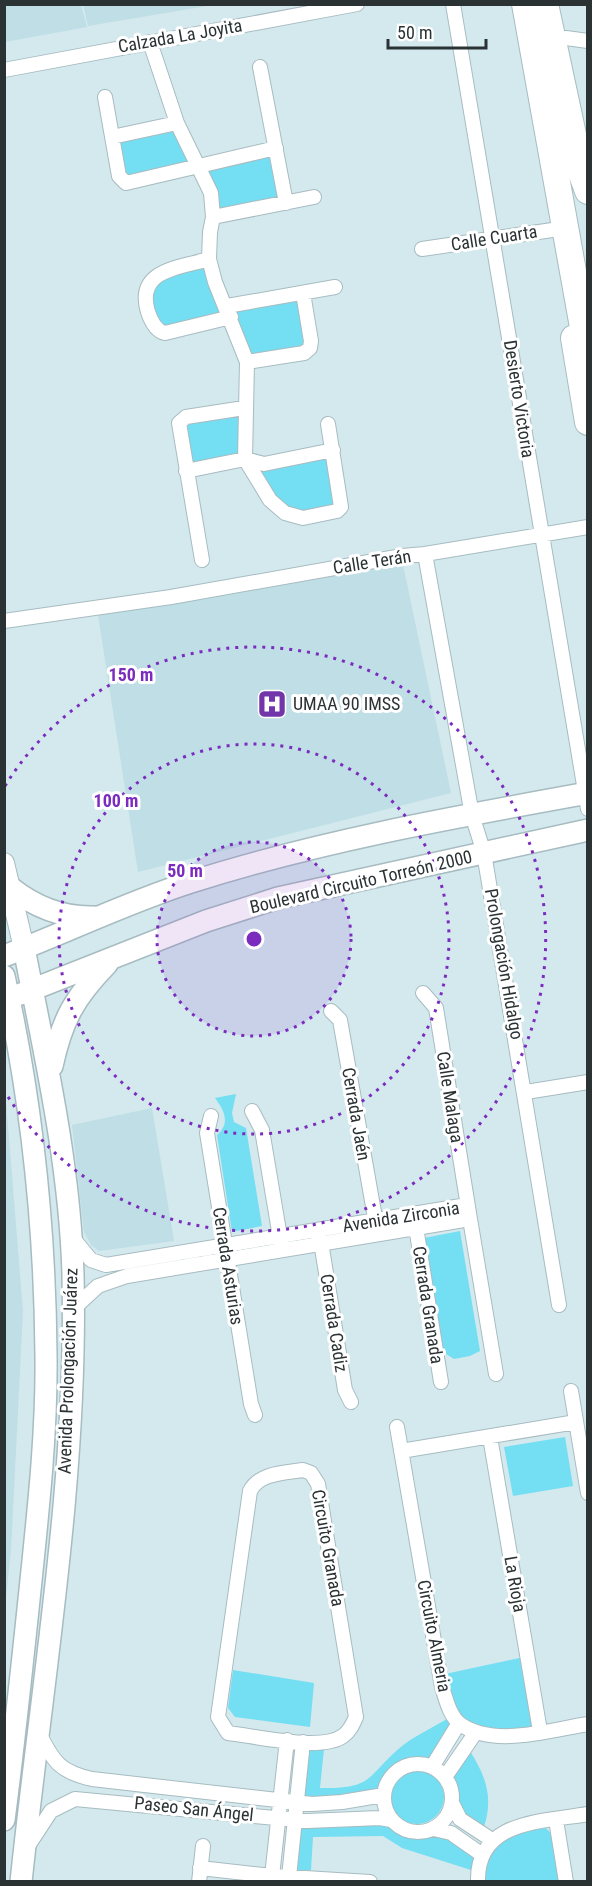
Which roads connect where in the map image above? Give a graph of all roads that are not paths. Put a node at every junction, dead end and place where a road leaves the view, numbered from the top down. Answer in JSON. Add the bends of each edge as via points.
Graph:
{"nodes":[{"id":1,"x":357,"y":4,"type":"edge"},
{"id":2,"x":453,"y":4,"type":"edge"},
{"id":3,"x":525,"y":4,"type":"edge"},
{"id":4,"x":545,"y":4,"type":"edge"},
{"id":5,"x":561,"y":4,"type":"edge"},
{"id":6,"x":577,"y":39,"type":"edge"},
{"id":7,"x":150,"y":42,"type":"junction"},
{"id":8,"x":260,"y":67,"type":"dead end"},
{"id":9,"x":4,"y":70,"type":"edge"},
{"id":10,"x":105,"y":97,"type":"dead end"},
{"id":11,"x":177,"y":123,"type":"junction"},
{"id":12,"x":112,"y":137,"type":"junction"},
{"id":13,"x":276,"y":148,"type":"junction"},
{"id":14,"x":588,"y":165,"type":"edge"},
{"id":15,"x":200,"y":166,"type":"junction"},
{"id":16,"x":588,"y":191,"type":"edge"},
{"id":17,"x":285,"y":197,"type":"junction"},
{"id":18,"x":314,"y":197,"type":"dead end"},
{"id":19,"x":213,"y":217,"type":"junction"},
{"id":20,"x":567,"y":236,"type":"junction"},
{"id":21,"x":492,"y":239,"type":"junction"},
{"id":22,"x":422,"y":249,"type":"dead end"},
{"id":23,"x":210,"y":259,"type":"junction"},
{"id":24,"x":335,"y":287,"type":"dead end"},
{"id":25,"x":303,"y":293,"type":"junction"},
{"id":26,"x":229,"y":311,"type":"junction"},
{"id":27,"x":588,"y":355,"type":"edge"},
{"id":28,"x":247,"y":362,"type":"junction"},
{"id":29,"x":244,"y":408,"type":"junction"},
{"id":30,"x":588,"y":422,"type":"edge"},
{"id":31,"x":328,"y":424,"type":"dead end"},
{"id":32,"x":333,"y":450,"type":"junction"},
{"id":33,"x":245,"y":459,"type":"junction"},
{"id":34,"x":186,"y":471,"type":"junction"},
{"id":35,"x":588,"y":527,"type":"edge"},
{"id":36,"x":541,"y":534,"type":"junction"},
{"id":37,"x":424,"y":554,"type":"junction"},
{"id":38,"x":202,"y":560,"type":"dead end"},
{"id":39,"x":4,"y":621,"type":"edge"},
{"id":40,"x":587,"y":798,"type":"edge"},
{"id":41,"x":472,"y":815,"type":"junction"},
{"id":42,"x":588,"y":831,"type":"edge"},
{"id":43,"x":484,"y":853,"type":"junction"},
{"id":44,"x":4,"y":864,"type":"edge"},
{"id":45,"x":11,"y":888,"type":"junction"},
{"id":46,"x":104,"y":916,"type":"junction"},
{"id":47,"x":24,"y":948,"type":"junction"},
{"id":48,"x":4,"y":956,"type":"edge"},
{"id":49,"x":112,"y":959,"type":"junction"},
{"id":50,"x":4,"y":976,"type":"edge"},
{"id":51,"x":32,"y":989,"type":"junction"},
{"id":52,"x":423,"y":993,"type":"dead end"},
{"id":53,"x":7,"y":1001,"type":"edge"},
{"id":54,"x":331,"y":1011,"type":"dead end"},
{"id":55,"x":4,"y":1048,"type":"edge"},
{"id":56,"x":50,"y":1076,"type":"junction"},
{"id":57,"x":24,"y":1079,"type":"junction"},
{"id":58,"x":588,"y":1082,"type":"edge"},
{"id":59,"x":526,"y":1092,"type":"junction"},
{"id":60,"x":252,"y":1111,"type":"dead end"},
{"id":61,"x":211,"y":1116,"type":"dead end"},
{"id":62,"x":469,"y":1212,"type":"junction"},
{"id":63,"x":415,"y":1221,"type":"junction"},
{"id":64,"x":376,"y":1227,"type":"junction"},
{"id":65,"x":69,"y":1233,"type":"junction"},
{"id":66,"x":320,"y":1236,"type":"junction"},
{"id":67,"x":281,"y":1243,"type":"junction"},
{"id":68,"x":226,"y":1252,"type":"junction"},
{"id":69,"x":559,"y":1305,"type":"dead end"},
{"id":70,"x":73,"y":1310,"type":"junction"},
{"id":71,"x":496,"y":1374,"type":"dead end"},
{"id":72,"x":441,"y":1382,"type":"dead end"},
{"id":73,"x":571,"y":1391,"type":"dead end"},
{"id":74,"x":351,"y":1402,"type":"dead end"},
{"id":75,"x":255,"y":1415,"type":"dead end"},
{"id":76,"x":576,"y":1422,"type":"junction"},
{"id":77,"x":397,"y":1427,"type":"dead end"},
{"id":78,"x":490,"y":1437,"type":"junction"},
{"id":79,"x":401,"y":1451,"type":"junction"},
{"id":80,"x":588,"y":1493,"type":"edge"},
{"id":81,"x":28,"y":1607,"type":"junction"},
{"id":82,"x":53,"y":1611,"type":"junction"},
{"id":83,"x":459,"y":1723,"type":"junction"},
{"id":84,"x":588,"y":1724,"type":"edge"},
{"id":85,"x":540,"y":1731,"type":"junction"},
{"id":86,"x":476,"y":1732,"type":"junction"},
{"id":87,"x":40,"y":1736,"type":"junction"},
{"id":88,"x":287,"y":1740,"type":"junction"},
{"id":89,"x":303,"y":1742,"type":"junction"},
{"id":90,"x":432,"y":1767,"type":"junction"},
{"id":91,"x":445,"y":1777,"type":"junction"},
{"id":92,"x":384,"y":1795,"type":"junction"},
{"id":93,"x":280,"y":1801,"type":"junction"},
{"id":94,"x":297,"y":1803,"type":"junction"},
{"id":95,"x":452,"y":1803,"type":"junction"},
{"id":96,"x":588,"y":1814,"type":"edge"},
{"id":97,"x":279,"y":1818,"type":"junction"},
{"id":98,"x":4,"y":1820,"type":"edge"},
{"id":99,"x":295,"y":1820,"type":"junction"},
{"id":100,"x":391,"y":1820,"type":"junction"},
{"id":101,"x":556,"y":1820,"type":"junction"},
{"id":102,"x":434,"y":1829,"type":"junction"},
{"id":103,"x":492,"y":1840,"type":"junction"},
{"id":104,"x":203,"y":1846,"type":"dead end"},
{"id":105,"x":24,"y":1853,"type":"junction"},
{"id":106,"x":481,"y":1854,"type":"junction"},
{"id":107,"x":200,"y":1875,"type":"edge"},
{"id":108,"x":272,"y":1876,"type":"junction"},
{"id":109,"x":289,"y":1877,"type":"junction"},
{"id":110,"x":21,"y":1881,"type":"edge"},
{"id":111,"x":370,"y":1881,"type":"edge"},
{"id":112,"x":478,"y":1881,"type":"edge"},
{"id":113,"x":566,"y":1881,"type":"edge"}],
"edges":[{"from":1,"to":7,"type":"street","name":"Calzada La Joyita"},
{"from":2,"to":21,"type":"street","name":"Desierto Victoria"},
{"from":3,"to":20,"type":"highway"},
{"from":4,"to":16,"type":"highway"},
{"from":5,"to":6,"type":"highway"},
{"from":6,"to":14,"type":"highway"},
{"from":7,"to":9,"type":"street","name":"Calzada La Joyita"},
{"from":7,"to":11,"type":"street"},
{"from":8,"to":13,"type":"street"},
{"from":10,"to":12,"type":"street"},
{"from":11,"to":12,"type":"street"},
{"from":11,"to":15,"type":"street"},
{"from":12,"to":15,"type":"street","via":[[123,182]]},
{"from":13,"to":15,"type":"street"},
{"from":13,"to":17,"type":"street"},
{"from":15,"to":19,"type":"street","via":[[211,193]]},
{"from":17,"to":18,"type":"street"},
{"from":17,"to":19,"type":"street"},
{"from":19,"to":23,"type":"street"},
{"from":20,"to":21,"type":"street","name":"Calle Cuarta"},
{"from":20,"to":27,"type":"highway"},
{"from":20,"to":30,"type":"highway","via":[[574,341]]},
{"from":21,"to":22,"type":"street","name":"Calle Cuarta"},
{"from":21,"to":36,"type":"street","name":"Desierto Victoria"},
{"from":23,"to":26,"type":"street","via":[[215,282]]},
{"from":23,"to":26,"type":"street","via":[[156,274],[146,293],[149,315],[158,330],[165,333]]},
{"from":24,"to":25,"type":"street"},
{"from":25,"to":26,"type":"street"},
{"from":25,"to":28,"type":"street","via":[[310,348]]},
{"from":26,"to":28,"type":"street"},
{"from":28,"to":29,"type":"street"},
{"from":29,"to":33,"type":"street"},
{"from":29,"to":34,"type":"street","via":[[186,417],[178,427]]},
{"from":31,"to":32,"type":"street"},
{"from":32,"to":33,"type":"street","via":[[264,464]]},
{"from":32,"to":33,"type":"street","via":[[342,503],[339,509],[303,518],[285,513],[270,500]]},
{"from":33,"to":34,"type":"street"},
{"from":34,"to":38,"type":"street"},
{"from":35,"to":36,"type":"street","name":"Calle Terán"},
{"from":36,"to":37,"type":"street","name":"Calle Terán"},
{"from":36,"to":40,"type":"street","name":"Desierto Victoria"},
{"from":37,"to":39,"type":"street","name":"Calle Terán"},
{"from":37,"to":41,"type":"street","name":"Prolongación Hidalgo"},
{"from":40,"to":41,"type":"main road"},
{"from":41,"to":43,"type":"street","name":"Prolongación Hidalgo"},
{"from":41,"to":46,"type":"main road","via":[[270,859],[151,895]]},
{"from":42,"to":43,"type":"main road","name":"Boulevard Circuito Torreón 2000"},
{"from":43,"to":49,"type":"main road","name":"Boulevard Circuito Torreón 2000","via":[[278,898],[206,921]]},
{"from":43,"to":59,"type":"street","name":"Prolongación Hidalgo"},
{"from":44,"to":45,"type":"street","name":"Avenida Prolongación Juárez"},
{"from":45,"to":46,"type":"main road","via":[[29,902],[74,917]]},
{"from":45,"to":47,"type":"street","name":"Avenida Prolongación Juárez"},
{"from":46,"to":47,"type":"main road"},
{"from":47,"to":48,"type":"main road"},
{"from":47,"to":51,"type":"main road","name":"Avenida Prolongación Juárez"},
{"from":49,"to":51,"type":"main road","name":"Boulevard Circuito Torreón 2000"},
{"from":49,"to":56,"type":"main road","via":[[81,991],[69,1010]]},
{"from":50,"to":53,"type":"main road","name":"Avenida Prolongación Juárez"},
{"from":51,"to":53,"type":"main road","name":"Boulevard Circuito Torreón 2000"},
{"from":51,"to":56,"type":"main road","name":"Avenida Prolongación Juárez"},
{"from":52,"to":62,"type":"street","name":"Calle Malaga","via":[[436,1008]]},
{"from":53,"to":57,"type":"main road","name":"Avenida Prolongación Juárez"},
{"from":54,"to":64,"type":"street","name":"Cerrada Jaén","via":[[340,1020]]},
{"from":55,"to":57,"type":"main road"},
{"from":56,"to":65,"type":"main road","name":"Avenida Prolongación Juárez"},
{"from":57,"to":81,"type":"main road","name":"Avenida Prolongación Juárez","via":[[36,1158],[46,1357],[42,1475]]},
{"from":58,"to":59,"type":"street"},
{"from":59,"to":69,"type":"street","name":"Prolongación Hidalgo"},
{"from":60,"to":67,"type":"street","via":[[262,1130]]},
{"from":61,"to":68,"type":"street","name":"Cerrada Asturias","via":[[207,1134]]},
{"from":62,"to":63,"type":"street","name":"Avenida Zirconia"},
{"from":62,"to":71,"type":"street","name":"Calle Malaga"},
{"from":63,"to":64,"type":"street","name":"Avenida Zirconia"},
{"from":63,"to":72,"type":"street","name":"Cerrada Granada"},
{"from":64,"to":66,"type":"street","name":"Avenida Zirconia"},
{"from":65,"to":68,"type":"street","name":"Avenida Zirconia","via":[[84,1254],[106,1265]]},
{"from":65,"to":70,"type":"main road","name":"Avenida Prolongación Juárez"},
{"from":66,"to":67,"type":"street","name":"Avenida Zirconia"},
{"from":66,"to":74,"type":"street","name":"Cerrada Cadiz","via":[[345,1390]]},
{"from":67,"to":68,"type":"street","name":"Avenida Zirconia"},
{"from":68,"to":70,"type":"street","name":"Avenida Zirconia","via":[[110,1280],[93,1289]]},
{"from":68,"to":75,"type":"street","name":"Cerrada Asturias"},
{"from":70,"to":82,"type":"main road","name":"Avenida Prolongación Juárez","via":[[69,1432]]},
{"from":73,"to":76,"type":"street"},
{"from":76,"to":78,"type":"street"},
{"from":76,"to":80,"type":"street"},
{"from":77,"to":79,"type":"street","name":"Circuito Almeria"},
{"from":78,"to":79,"type":"street"},
{"from":78,"to":85,"type":"street","name":"La Rioja"},
{"from":79,"to":83,"type":"street","name":"Circuito Almeria","via":[[442,1687]]},
{"from":81,"to":82,"type":"main road"},
{"from":81,"to":98,"type":"main road","name":"Avenida Prolongación Juárez"},
{"from":82,"to":87,"type":"main road","name":"Avenida Prolongación Juárez"},
{"from":83,"to":86,"type":"street"},
{"from":83,"to":90,"type":"street"},
{"from":84,"to":85,"type":"street"},
{"from":85,"to":86,"type":"street","via":[[494,1735]]},
{"from":86,"to":91,"type":"street"},
{"from":87,"to":93,"type":"street","name":"Paseo San Ángel","via":[[51,1757],[70,1774]]},
{"from":87,"to":105,"type":"main road","name":"Avenida Prolongación Juárez"},
{"from":88,"to":89,"type":"street","name":"Circuito Granada"},
{"from":88,"to":89,"type":"street","name":"Circuito Granada","via":[[228,1733],[218,1717],[250,1491],[265,1477],[303,1470],[311,1473],[318,1484],[356,1717],[342,1737]]},
{"from":88,"to":93,"type":"street"},
{"from":89,"to":94,"type":"street"},
{"from":90,"to":91,"type":"street"},
{"from":90,"to":92,"type":"street","via":[[416,1764],[401,1768],[389,1780]]},
{"from":91,"to":95,"type":"street"},
{"from":92,"to":94,"type":"street","name":"Paseo San Ángel","via":[[342,1803]]},
{"from":92,"to":100,"type":"street"},
{"from":93,"to":94,"type":"street","name":"Paseo San Ángel"},
{"from":93,"to":97,"type":"street"},
{"from":94,"to":99,"type":"street"},
{"from":95,"to":102,"type":"street","via":[[446,1818]]},
{"from":95,"to":103,"type":"street","via":[[460,1819]]},
{"from":96,"to":101,"type":"street"},
{"from":97,"to":99,"type":"street","name":"Paseo San Ángel"},
{"from":97,"to":105,"type":"street","name":"Paseo San Ángel","via":[[75,1799],[51,1810]]},
{"from":97,"to":108,"type":"street"},
{"from":99,"to":100,"type":"street","name":"Paseo San Ángel"},
{"from":99,"to":109,"type":"street"},
{"from":100,"to":102,"type":"street","via":[[411,1832]]},
{"from":101,"to":103,"type":"street","via":[[514,1828]]},
{"from":101,"to":113,"type":"street"},
{"from":102,"to":106,"type":"street","via":[[451,1833]]},
{"from":103,"to":106,"type":"street"},
{"from":104,"to":107,"type":"street"},
{"from":105,"to":110,"type":"main road","name":"Avenida Prolongación Juárez"},
{"from":106,"to":112,"type":"street"},
{"from":107,"to":108,"type":"street"},
{"from":108,"to":109,"type":"street"},
{"from":109,"to":111,"type":"street"}]}
